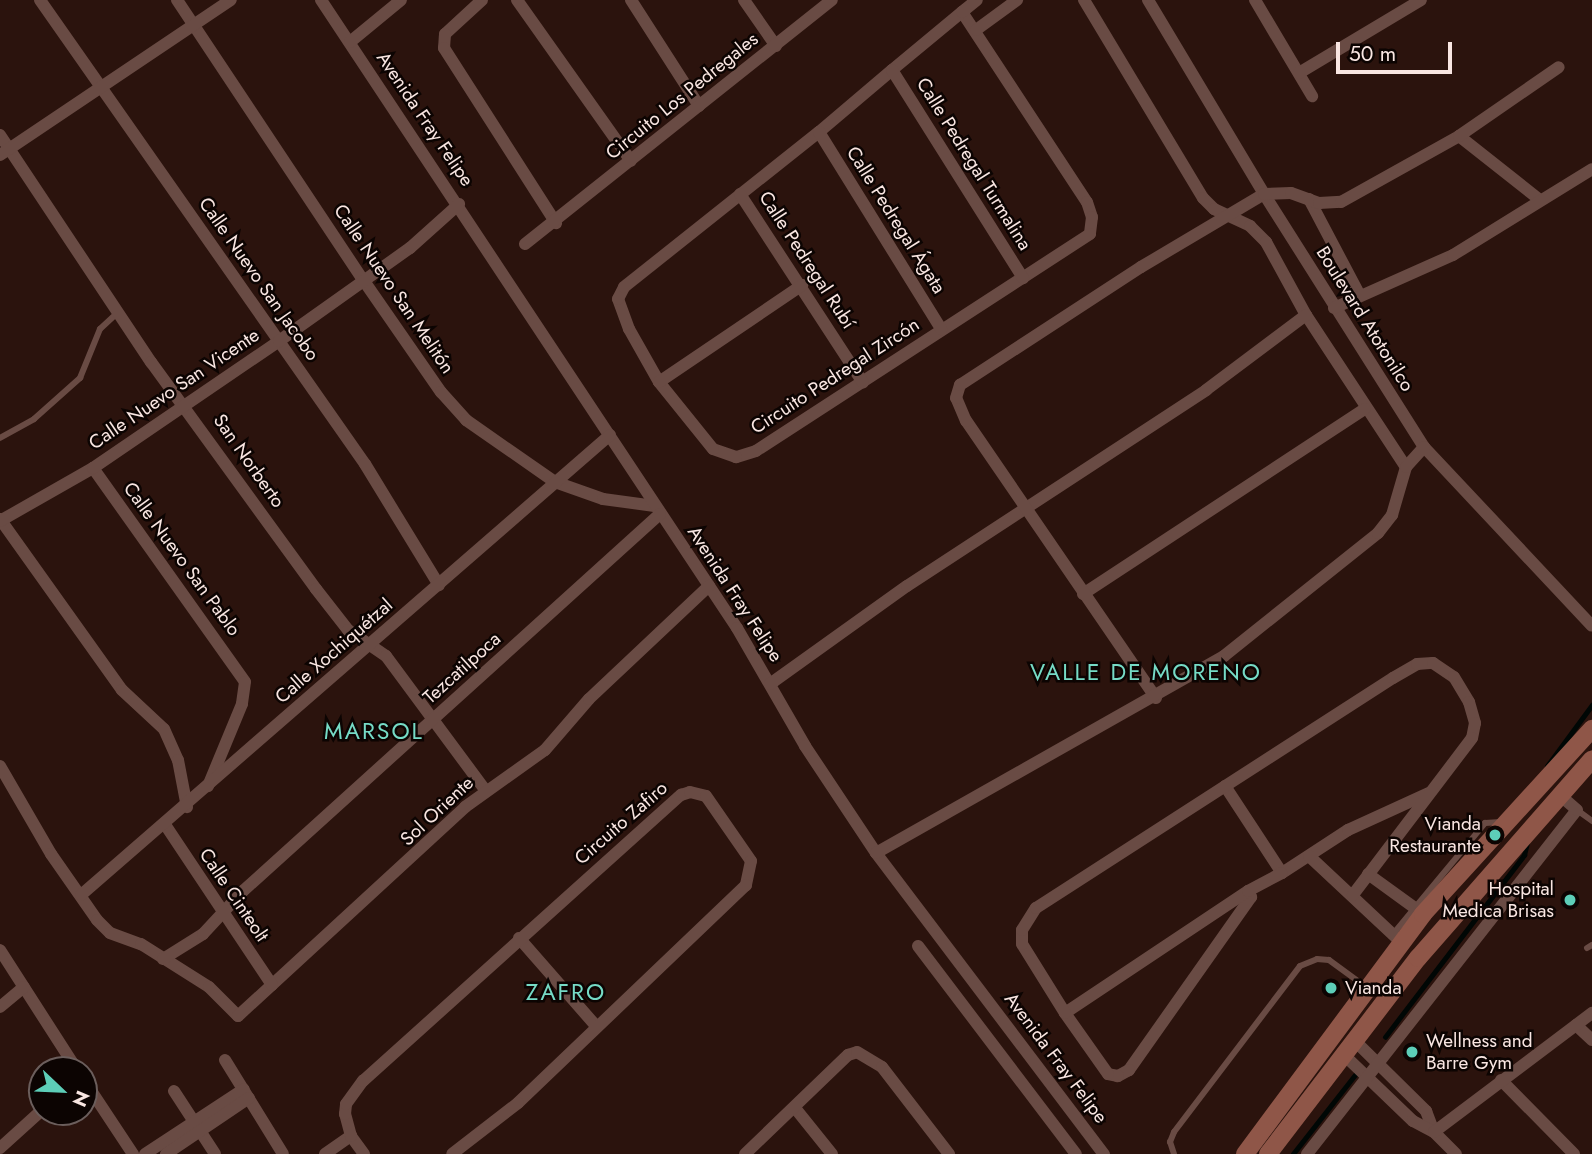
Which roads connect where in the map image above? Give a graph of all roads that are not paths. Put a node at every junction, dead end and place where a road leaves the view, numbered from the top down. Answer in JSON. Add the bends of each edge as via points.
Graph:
{"nodes":[{"id":1,"x":40,"y":0,"type":"edge"},
{"id":2,"x":177,"y":0,"type":"edge"},
{"id":3,"x":231,"y":0,"type":"edge"},
{"id":4,"x":321,"y":0,"type":"edge"},
{"id":5,"x":401,"y":0,"type":"edge"},
{"id":6,"x":482,"y":0,"type":"edge"},
{"id":7,"x":517,"y":0,"type":"edge"},
{"id":8,"x":631,"y":0,"type":"edge"},
{"id":9,"x":744,"y":0,"type":"edge"},
{"id":10,"x":832,"y":0,"type":"edge"},
{"id":11,"x":977,"y":0,"type":"edge"},
{"id":12,"x":1017,"y":0,"type":"edge"},
{"id":13,"x":1084,"y":0,"type":"edge"},
{"id":14,"x":1149,"y":0,"type":"edge"},
{"id":15,"x":1255,"y":0,"type":"edge"},
{"id":16,"x":1421,"y":0,"type":"edge"},
{"id":17,"x":962,"y":12,"type":"junction"},
{"id":18,"x":196,"y":26,"type":"junction"},
{"id":19,"x":976,"y":30,"type":"junction"},
{"id":20,"x":350,"y":42,"type":"junction"},
{"id":21,"x":776,"y":46,"type":"junction"},
{"id":22,"x":1559,"y":67,"type":"dead end"},
{"id":23,"x":892,"y":70,"type":"junction"},
{"id":24,"x":1299,"y":73,"type":"junction"},
{"id":25,"x":99,"y":86,"type":"junction"},
{"id":26,"x":1312,"y":96,"type":"dead end"},
{"id":27,"x":699,"y":106,"type":"junction"},
{"id":28,"x":819,"y":132,"type":"junction"},
{"id":29,"x":0,"y":135,"type":"edge"},
{"id":30,"x":1458,"y":136,"type":"junction"},
{"id":31,"x":5,"y":152,"type":"edge"},
{"id":32,"x":631,"y":161,"type":"junction"},
{"id":33,"x":1592,"y":169,"type":"edge"},
{"id":34,"x":740,"y":194,"type":"junction"},
{"id":35,"x":1264,"y":194,"type":"junction"},
{"id":36,"x":1309,"y":199,"type":"junction"},
{"id":37,"x":1540,"y":200,"type":"junction"},
{"id":38,"x":459,"y":204,"type":"junction"},
{"id":39,"x":1227,"y":216,"type":"junction"},
{"id":40,"x":556,"y":223,"type":"junction"},
{"id":41,"x":525,"y":244,"type":"dead end"},
{"id":42,"x":1023,"y":278,"type":"junction"},
{"id":43,"x":364,"y":281,"type":"junction"},
{"id":44,"x":802,"y":285,"type":"junction"},
{"id":45,"x":1359,"y":295,"type":"junction"},
{"id":46,"x":1334,"y":308,"type":"junction"},
{"id":47,"x":118,"y":312,"type":"junction"},
{"id":48,"x":1306,"y":315,"type":"junction"},
{"id":49,"x":941,"y":329,"type":"junction"},
{"id":50,"x":279,"y":341,"type":"junction"},
{"id":51,"x":660,"y":382,"type":"junction"},
{"id":52,"x":863,"y":383,"type":"junction"},
{"id":53,"x":184,"y":403,"type":"junction"},
{"id":54,"x":1365,"y":410,"type":"junction"},
{"id":55,"x":610,"y":435,"type":"junction"},
{"id":56,"x":0,"y":438,"type":"edge"},
{"id":57,"x":1424,"y":447,"type":"junction"},
{"id":58,"x":1406,"y":467,"type":"junction"},
{"id":59,"x":93,"y":468,"type":"junction"},
{"id":60,"x":555,"y":482,"type":"junction"},
{"id":61,"x":1028,"y":509,"type":"junction"},
{"id":62,"x":658,"y":510,"type":"junction"},
{"id":63,"x":0,"y":520,"type":"edge"},
{"id":64,"x":439,"y":585,"type":"junction"},
{"id":65,"x":709,"y":586,"type":"junction"},
{"id":66,"x":1083,"y":594,"type":"junction"},
{"id":67,"x":1592,"y":626,"type":"edge"},
{"id":68,"x":368,"y":645,"type":"junction"},
{"id":69,"x":770,"y":684,"type":"junction"},
{"id":70,"x":1156,"y":698,"type":"junction"},
{"id":71,"x":434,"y":718,"type":"junction"},
{"id":72,"x":1592,"y":729,"type":"edge"},
{"id":73,"x":1592,"y":759,"type":"edge"},
{"id":74,"x":0,"y":766,"type":"edge"},
{"id":75,"x":1226,"y":786,"type":"junction"},
{"id":76,"x":207,"y":790,"type":"junction"},
{"id":77,"x":485,"y":791,"type":"junction"},
{"id":78,"x":1429,"y":792,"type":"junction"},
{"id":79,"x":1562,"y":797,"type":"junction"},
{"id":80,"x":187,"y":807,"type":"junction"},
{"id":81,"x":1577,"y":810,"type":"junction"},
{"id":82,"x":1592,"y":821,"type":"edge"},
{"id":83,"x":166,"y":826,"type":"junction"},
{"id":84,"x":876,"y":853,"type":"junction"},
{"id":85,"x":1309,"y":856,"type":"junction"},
{"id":86,"x":1282,"y":873,"type":"junction"},
{"id":87,"x":1368,"y":874,"type":"junction"},
{"id":88,"x":1248,"y":891,"type":"junction"},
{"id":89,"x":81,"y":895,"type":"junction"},
{"id":90,"x":1353,"y":895,"type":"junction"},
{"id":91,"x":1418,"y":910,"type":"junction"},
{"id":92,"x":222,"y":913,"type":"junction"},
{"id":93,"x":519,"y":938,"type":"junction"},
{"id":94,"x":1398,"y":938,"type":"junction"},
{"id":95,"x":918,"y":946,"type":"dead end"},
{"id":96,"x":0,"y":950,"type":"edge"},
{"id":97,"x":163,"y":959,"type":"junction"},
{"id":98,"x":272,"y":985,"type":"junction"},
{"id":99,"x":24,"y":987,"type":"junction"},
{"id":100,"x":1368,"y":988,"type":"junction"},
{"id":101,"x":0,"y":1007,"type":"edge"},
{"id":102,"x":1065,"y":1013,"type":"junction"},
{"id":103,"x":1592,"y":1013,"type":"edge"},
{"id":104,"x":1576,"y":1025,"type":"junction"},
{"id":105,"x":597,"y":1027,"type":"junction"},
{"id":106,"x":1592,"y":1040,"type":"edge"},
{"id":107,"x":1347,"y":1046,"type":"junction"},
{"id":108,"x":68,"y":1056,"type":"edge"},
{"id":109,"x":225,"y":1060,"type":"dead end"},
{"id":110,"x":1378,"y":1063,"type":"junction"},
{"id":111,"x":1368,"y":1077,"type":"junction"},
{"id":112,"x":1501,"y":1080,"type":"junction"},
{"id":113,"x":174,"y":1091,"type":"dead end"},
{"id":114,"x":247,"y":1094,"type":"junction"},
{"id":115,"x":98,"y":1101,"type":"edge"},
{"id":116,"x":795,"y":1108,"type":"junction"},
{"id":117,"x":28,"y":1122,"type":"edge"},
{"id":118,"x":197,"y":1127,"type":"junction"},
{"id":119,"x":1434,"y":1132,"type":"junction"},
{"id":120,"x":351,"y":1136,"type":"junction"},
{"id":121,"x":0,"y":1147,"type":"edge"},
{"id":122,"x":134,"y":1154,"type":"edge"},
{"id":123,"x":145,"y":1154,"type":"edge"},
{"id":124,"x":166,"y":1154,"type":"edge"},
{"id":125,"x":215,"y":1154,"type":"edge"},
{"id":126,"x":284,"y":1154,"type":"edge"},
{"id":127,"x":325,"y":1154,"type":"edge"},
{"id":128,"x":364,"y":1154,"type":"edge"},
{"id":129,"x":452,"y":1154,"type":"edge"},
{"id":130,"x":745,"y":1154,"type":"edge"},
{"id":131,"x":832,"y":1154,"type":"edge"},
{"id":132,"x":949,"y":1154,"type":"edge"},
{"id":133,"x":1076,"y":1154,"type":"edge"},
{"id":134,"x":1104,"y":1154,"type":"edge"},
{"id":135,"x":1174,"y":1154,"type":"edge"},
{"id":136,"x":1245,"y":1154,"type":"edge"},
{"id":137,"x":1268,"y":1154,"type":"edge"},
{"id":138,"x":1307,"y":1154,"type":"edge"},
{"id":139,"x":1456,"y":1154,"type":"edge"},
{"id":140,"x":1574,"y":1154,"type":"edge"}],
"edges":[{"from":1,"to":25,"type":"street","name":"Calle Nuevo San Jacobo"},
{"from":2,"to":18,"type":"street","name":"Calle Nuevo San Melitón"},
{"from":3,"to":18,"type":"street"},
{"from":4,"to":20,"type":"street","name":"Avenida Fray Felipe"},
{"from":5,"to":20,"type":"street"},
{"from":6,"to":40,"type":"street","via":[[445,34],[444,48]]},
{"from":7,"to":32,"type":"street"},
{"from":8,"to":27,"type":"street"},
{"from":9,"to":21,"type":"street"},
{"from":10,"to":21,"type":"street","name":"Circuito Los Pedregales"},
{"from":11,"to":17,"type":"street","name":"Circuito Pedregal Zircón"},
{"from":12,"to":19,"type":"street"},
{"from":13,"to":39,"type":"street","via":[[1203,198]]},
{"from":14,"to":35,"type":"street","name":"Boulevard Atotonilco"},
{"from":15,"to":24,"type":"street"},
{"from":16,"to":24,"type":"street"},
{"from":17,"to":19,"type":"street","name":"Circuito Pedregal Zircón"},
{"from":17,"to":23,"type":"street","name":"Circuito Pedregal Zircón"},
{"from":18,"to":25,"type":"street"},
{"from":18,"to":43,"type":"street","name":"Calle Nuevo San Melitón"},
{"from":19,"to":42,"type":"street","name":"Circuito Pedregal Zircón","via":[[1092,217],[1090,234]]},
{"from":20,"to":38,"type":"street","name":"Avenida Fray Felipe"},
{"from":21,"to":27,"type":"street","name":"Circuito Los Pedregales"},
{"from":22,"to":30,"type":"street"},
{"from":23,"to":28,"type":"street","name":"Circuito Pedregal Zircón"},
{"from":23,"to":42,"type":"street","name":"Calle Pedregal Turmalina"},
{"from":24,"to":26,"type":"street"},
{"from":25,"to":31,"type":"street"},
{"from":25,"to":50,"type":"street","name":"Calle Nuevo San Jacobo"},
{"from":27,"to":32,"type":"street","name":"Circuito Los Pedregales"},
{"from":28,"to":34,"type":"street","name":"Circuito Pedregal Zircón"},
{"from":28,"to":49,"type":"street","name":"Calle Pedregal Ágata"},
{"from":29,"to":31,"type":"street","name":"San Norberto"},
{"from":30,"to":36,"type":"street","via":[[1341,202]]},
{"from":30,"to":37,"type":"street"},
{"from":31,"to":47,"type":"street","name":"San Norberto"},
{"from":32,"to":40,"type":"street","name":"Circuito Los Pedregales"},
{"from":33,"to":37,"type":"street"},
{"from":34,"to":44,"type":"street","name":"Calle Pedregal Rubí"},
{"from":34,"to":51,"type":"street","name":"Circuito Pedregal Zircón","via":[[629,282],[618,299]]},
{"from":35,"to":36,"type":"street","via":[[1291,193]]},
{"from":35,"to":39,"type":"street"},
{"from":35,"to":46,"type":"street","name":"Boulevard Atotonilco"},
{"from":36,"to":45,"type":"street"},
{"from":37,"to":45,"type":"street","via":[[1453,255]]},
{"from":38,"to":43,"type":"street","name":"Calle Nuevo San Vicente"},
{"from":38,"to":55,"type":"street","name":"Avenida Fray Felipe"},
{"from":39,"to":48,"type":"street","via":[[1250,226],[1266,242]]},
{"from":39,"to":61,"type":"street","via":[[960,385],[956,398],[966,421]]},
{"from":40,"to":41,"type":"street","name":"Circuito Los Pedregales"},
{"from":42,"to":49,"type":"street","name":"Circuito Pedregal Zircón"},
{"from":43,"to":50,"type":"street","name":"Calle Nuevo San Vicente"},
{"from":43,"to":60,"type":"street","name":"Calle Nuevo San Melitón","via":[[441,392],[466,420]]},
{"from":44,"to":51,"type":"street"},
{"from":44,"to":52,"type":"street","name":"Calle Pedregal Rubí"},
{"from":45,"to":46,"type":"street"},
{"from":46,"to":57,"type":"street","name":"Boulevard Atotonilco"},
{"from":47,"to":53,"type":"street","name":"San Norberto"},
{"from":47,"to":56,"type":"lane","via":[[100,329],[80,377],[34,419]]},
{"from":48,"to":54,"type":"street"},
{"from":48,"to":61,"type":"street","via":[[1206,390]]},
{"from":49,"to":52,"type":"street","name":"Circuito Pedregal Zircón"},
{"from":50,"to":53,"type":"street","name":"Calle Nuevo San Vicente"},
{"from":50,"to":64,"type":"street","name":"Calle Nuevo San Jacobo","via":[[365,464]]},
{"from":51,"to":52,"type":"street","name":"Circuito Pedregal Zircón","via":[[701,439],[736,457],[756,451]]},
{"from":53,"to":59,"type":"street","name":"Calle Nuevo San Vicente"},
{"from":53,"to":68,"type":"street","name":"San Norberto","via":[[316,589],[348,630]]},
{"from":54,"to":58,"type":"street"},
{"from":54,"to":66,"type":"street"},
{"from":55,"to":60,"type":"street","name":"Calle Xochiquétzal"},
{"from":55,"to":62,"type":"street","name":"Avenida Fray Felipe"},
{"from":57,"to":58,"type":"street"},
{"from":57,"to":67,"type":"street","name":"Boulevard Atotonilco"},
{"from":58,"to":70,"type":"street","via":[[1392,515],[1363,548],[1224,656]]},
{"from":59,"to":63,"type":"street","name":"Calle Nuevo San Vicente"},
{"from":59,"to":76,"type":"street","name":"Calle Nuevo San Pablo","via":[[240,671],[246,692]]},
{"from":60,"to":62,"type":"street","name":"Calle Nuevo San Melitón","via":[[603,499]]},
{"from":60,"to":64,"type":"street","name":"Calle Xochiquétzal"},
{"from":61,"to":66,"type":"street"},
{"from":61,"to":69,"type":"street","via":[[907,586]]},
{"from":62,"to":65,"type":"street","name":"Avenida Fray Felipe"},
{"from":62,"to":71,"type":"street","name":"Tezcatilpoca"},
{"from":63,"to":80,"type":"street","via":[[122,690],[168,736]]},
{"from":64,"to":68,"type":"street","name":"Calle Xochiquétzal"},
{"from":65,"to":69,"type":"street","name":"Avenida Fray Felipe"},
{"from":65,"to":77,"type":"street","name":"Sol Oriente","via":[[589,699],[545,750]]},
{"from":66,"to":70,"type":"street"},
{"from":68,"to":71,"type":"street","name":"San Norberto","via":[[386,656]]},
{"from":68,"to":76,"type":"street","name":"Calle Xochiquétzal"},
{"from":69,"to":84,"type":"street","name":"Avenida Fray Felipe"},
{"from":70,"to":84,"type":"street","via":[[1050,751]]},
{"from":71,"to":77,"type":"street","name":"San Norberto"},
{"from":71,"to":92,"type":"street","name":"Tezcatilpoca"},
{"from":72,"to":91,"type":"main road"},
{"from":73,"to":79,"type":"main road"},
{"from":74,"to":89,"type":"street","via":[[51,854]]},
{"from":75,"to":78,"type":"street","via":[[1392,678],[1418,664],[1433,663],[1454,677],[1475,723],[1466,748]]},
{"from":75,"to":86,"type":"street"},
{"from":75,"to":102,"type":"street","via":[[1026,918],[1022,944]]},
{"from":76,"to":80,"type":"street","name":"Calle Xochiquétzal"},
{"from":77,"to":98,"type":"street","name":"Sol Oriente"},
{"from":78,"to":85,"type":"street","via":[[1382,811]]},
{"from":78,"to":87,"type":"street"},
{"from":79,"to":81,"type":"street"},
{"from":79,"to":107,"type":"main road","via":[[1443,928]]},
{"from":80,"to":83,"type":"street","name":"Calle Xochiquétzal"},
{"from":81,"to":82,"type":"lane"},
{"from":81,"to":110,"type":"street"},
{"from":83,"to":89,"type":"street","name":"Calle Xochiquétzal"},
{"from":83,"to":92,"type":"street","name":"Calle Cinteolt"},
{"from":84,"to":134,"type":"street","name":"Avenida Fray Felipe"},
{"from":85,"to":86,"type":"street"},
{"from":85,"to":90,"type":"street"},
{"from":86,"to":88,"type":"street"},
{"from":87,"to":90,"type":"street"},
{"from":87,"to":91,"type":"street"},
{"from":88,"to":102,"type":"street"},
{"from":88,"to":102,"type":"street","via":[[1251,897],[1129,1070],[1118,1076],[1108,1074]]},
{"from":89,"to":97,"type":"street","via":[[106,930]]},
{"from":90,"to":94,"type":"street"},
{"from":91,"to":94,"type":"main road"},
{"from":92,"to":97,"type":"street","name":"Tezcatilpoca","via":[[197,939]]},
{"from":92,"to":98,"type":"street","name":"Calle Cinteolt"},
{"from":93,"to":105,"type":"street"},
{"from":93,"to":105,"type":"street","name":"Circuito Zafiro","via":[[681,795],[700,793],[717,806],[751,861],[751,877],[738,895]]},
{"from":93,"to":120,"type":"street","name":"Circuito Zafiro","via":[[354,1092],[346,1104]]},
{"from":94,"to":100,"type":"main road"},
{"from":95,"to":133,"type":"street"},
{"from":96,"to":99,"type":"street"},
{"from":97,"to":98,"type":"street","name":"Sol Oriente","via":[[220,996],[238,1016]]},
{"from":99,"to":101,"type":"street"},
{"from":99,"to":108,"type":"street"},
{"from":100,"to":135,"type":"lane","via":[[1329,960],[1300,966],[1174,1132],[1170,1142]]},
{"from":100,"to":136,"type":"main road"},
{"from":103,"to":104,"type":"street"},
{"from":104,"to":106,"type":"street"},
{"from":104,"to":112,"type":"street"},
{"from":105,"to":129,"type":"street","name":"Circuito Zafiro","via":[[518,1102]]},
{"from":107,"to":110,"type":"street"},
{"from":107,"to":111,"type":"street"},
{"from":107,"to":137,"type":"main road"},
{"from":109,"to":114,"type":"street"},
{"from":110,"to":111,"type":"street"},
{"from":110,"to":119,"type":"street","via":[[1426,1111]]},
{"from":111,"to":119,"type":"street","via":[[1413,1121]]},
{"from":111,"to":138,"type":"street"},
{"from":112,"to":119,"type":"street"},
{"from":112,"to":140,"type":"street"},
{"from":113,"to":118,"type":"street"},
{"from":114,"to":118,"type":"street"},
{"from":114,"to":126,"type":"street"},
{"from":115,"to":122,"type":"street"},
{"from":116,"to":130,"type":"street"},
{"from":116,"to":131,"type":"street"},
{"from":116,"to":132,"type":"street","via":[[848,1055],[857,1052],[874,1059]]},
{"from":117,"to":121,"type":"street"},
{"from":118,"to":123,"type":"street"},
{"from":118,"to":124,"type":"street"},
{"from":118,"to":125,"type":"street"},
{"from":119,"to":139,"type":"street"},
{"from":120,"to":127,"type":"street"},
{"from":120,"to":128,"type":"street","name":"Circuito Zafiro"}]}
